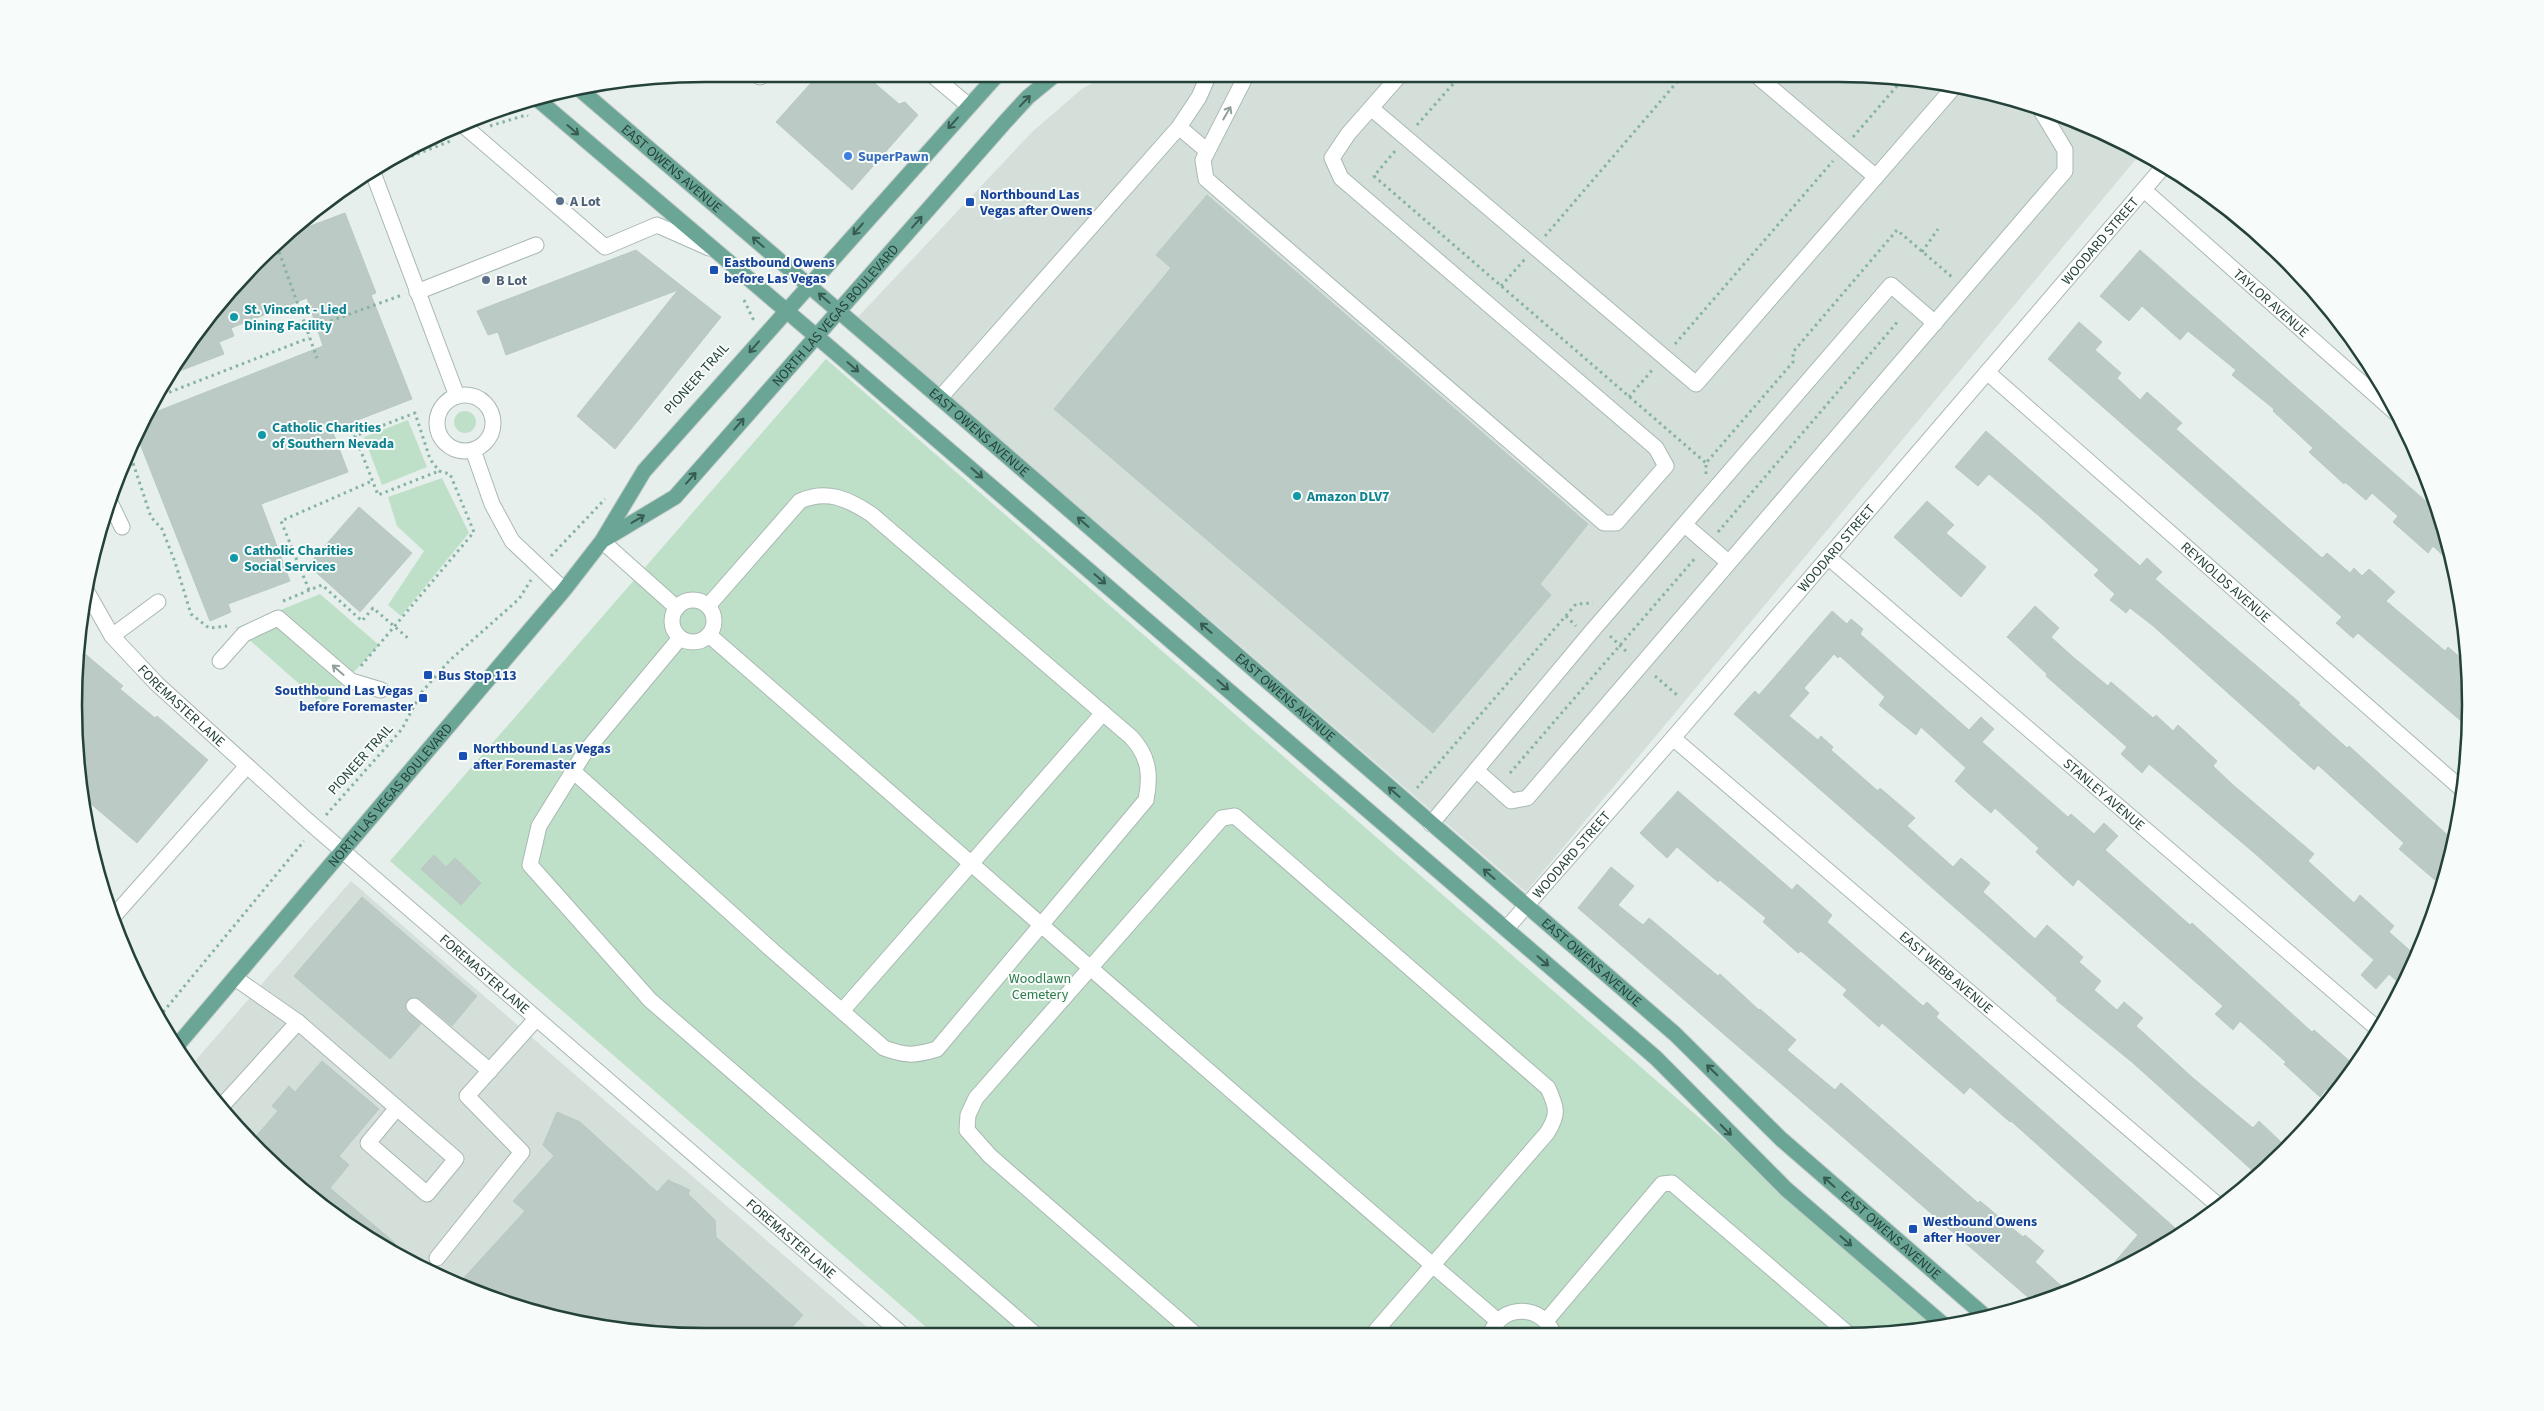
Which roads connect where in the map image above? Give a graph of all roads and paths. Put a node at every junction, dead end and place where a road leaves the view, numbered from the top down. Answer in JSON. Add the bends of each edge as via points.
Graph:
{"nodes":[{"id":1,"x":940,"y":82,"type":"edge"},
{"id":2,"x":991,"y":82,"type":"edge"},
{"id":3,"x":1046,"y":82,"type":"edge"},
{"id":4,"x":1206,"y":82,"type":"edge"},
{"id":5,"x":1242,"y":82,"type":"edge"},
{"id":6,"x":1393,"y":82,"type":"edge"},
{"id":7,"x":1455,"y":82,"type":"edge"},
{"id":8,"x":1677,"y":82,"type":"edge"},
{"id":9,"x":1764,"y":82,"type":"edge"},
{"id":10,"x":1897,"y":86,"type":"edge"},
{"id":11,"x":1949,"y":92,"type":"edge"},
{"id":12,"x":585,"y":94,"type":"edge"},
{"id":13,"x":543,"y":104,"type":"edge"},
{"id":14,"x":969,"y":106,"type":"junction"},
{"id":15,"x":1371,"y":108,"type":"junction"},
{"id":16,"x":2046,"y":119,"type":"edge"},
{"id":17,"x":535,"y":122,"type":"dead end"},
{"id":18,"x":1179,"y":126,"type":"junction"},
{"id":19,"x":475,"y":127,"type":"edge"},
{"id":20,"x":468,"y":130,"type":"edge"},
{"id":21,"x":1406,"y":138,"type":"junction"},
{"id":22,"x":1843,"y":149,"type":"junction"},
{"id":23,"x":1206,"y":150,"type":"junction"},
{"id":24,"x":2159,"y":172,"type":"edge"},
{"id":25,"x":1876,"y":177,"type":"junction"},
{"id":26,"x":374,"y":178,"type":"edge"},
{"id":27,"x":2144,"y":190,"type":"junction"},
{"id":28,"x":1938,"y":229,"type":"dead end"},
{"id":29,"x":536,"y":245,"type":"dead end"},
{"id":30,"x":1535,"y":248,"type":"junction"},
{"id":31,"x":712,"y":249,"type":"junction"},
{"id":32,"x":1922,"y":252,"type":"junction"},
{"id":33,"x":278,"y":253,"type":"edge"},
{"id":34,"x":808,"y":285,"type":"junction"},
{"id":35,"x":1501,"y":286,"type":"junction"},
{"id":36,"x":1965,"y":288,"type":"junction"},
{"id":37,"x":410,"y":293,"type":"junction"},
{"id":38,"x":739,"y":296,"type":"dead end"},
{"id":39,"x":786,"y":310,"type":"junction"},
{"id":40,"x":839,"y":311,"type":"junction"},
{"id":41,"x":1935,"y":322,"type":"junction"},
{"id":42,"x":753,"y":326,"type":"dead end"},
{"id":43,"x":306,"y":330,"type":"junction"},
{"id":44,"x":816,"y":336,"type":"junction"},
{"id":45,"x":309,"y":338,"type":"junction"},
{"id":46,"x":1664,"y":356,"type":"junction"},
{"id":47,"x":317,"y":358,"type":"dead end"},
{"id":48,"x":1987,"y":372,"type":"junction"},
{"id":49,"x":166,"y":393,"type":"edge"},
{"id":50,"x":457,"y":396,"type":"junction"},
{"id":51,"x":1629,"y":397,"type":"junction"},
{"id":52,"x":940,"y":398,"type":"junction"},
{"id":53,"x":2381,"y":400,"type":"edge"},
{"id":54,"x":473,"y":450,"type":"junction"},
{"id":55,"x":133,"y":461,"type":"edge"},
{"id":56,"x":1706,"y":463,"type":"junction"},
{"id":57,"x":439,"y":471,"type":"junction"},
{"id":58,"x":1706,"y":479,"type":"dead end"},
{"id":59,"x":372,"y":481,"type":"junction"},
{"id":60,"x":608,"y":496,"type":"dead end"},
{"id":61,"x":114,"y":511,"type":"edge"},
{"id":62,"x":1685,"y":525,"type":"junction"},
{"id":63,"x":122,"y":527,"type":"dead end"},
{"id":64,"x":602,"y":541,"type":"junction"},
{"id":65,"x":1828,"y":557,"type":"junction"},
{"id":66,"x":1728,"y":562,"type":"junction"},
{"id":67,"x":540,"y":570,"type":"junction"},
{"id":68,"x":309,"y":590,"type":"junction"},
{"id":69,"x":564,"y":590,"type":"junction"},
{"id":70,"x":92,"y":600,"type":"edge"},
{"id":71,"x":158,"y":602,"type":"dead end"},
{"id":72,"x":282,"y":602,"type":"dead end"},
{"id":73,"x":1599,"y":602,"type":"dead end"},
{"id":74,"x":708,"y":606,"type":"junction"},
{"id":75,"x":677,"y":608,"type":"junction"},
{"id":76,"x":1566,"y":616,"type":"junction"},
{"id":77,"x":228,"y":626,"type":"dead end"},
{"id":78,"x":395,"y":627,"type":"junction"},
{"id":79,"x":1592,"y":631,"type":"junction"},
{"id":80,"x":709,"y":635,"type":"junction"},
{"id":81,"x":112,"y":636,"type":"junction"},
{"id":82,"x":680,"y":638,"type":"junction"},
{"id":83,"x":409,"y":639,"type":"dead end"},
{"id":84,"x":220,"y":662,"type":"dead end"},
{"id":85,"x":1642,"y":665,"type":"junction"},
{"id":86,"x":355,"y":674,"type":"dead end"},
{"id":87,"x":381,"y":690,"type":"dead end"},
{"id":88,"x":1677,"y":695,"type":"dead end"},
{"id":89,"x":1103,"y":713,"type":"junction"},
{"id":90,"x":1674,"y":738,"type":"junction"},
{"id":91,"x":247,"y":766,"type":"junction"},
{"id":92,"x":1476,"y":770,"type":"junction"},
{"id":93,"x":573,"y":771,"type":"junction"},
{"id":94,"x":2456,"y":785,"type":"edge"},
{"id":95,"x":1415,"y":791,"type":"dead end"},
{"id":96,"x":334,"y":806,"type":"dead end"},
{"id":97,"x":1431,"y":824,"type":"junction"},
{"id":98,"x":306,"y":839,"type":"dead end"},
{"id":99,"x":342,"y":852,"type":"junction"},
{"id":100,"x":971,"y":862,"type":"junction"},
{"id":101,"x":1526,"y":906,"type":"junction"},
{"id":102,"x":118,"y":911,"type":"edge"},
{"id":103,"x":1041,"y":925,"type":"junction"},
{"id":104,"x":1506,"y":929,"type":"junction"},
{"id":105,"x":1089,"y":968,"type":"junction"},
{"id":106,"x":235,"y":978,"type":"junction"},
{"id":107,"x":414,"y":1006,"type":"dead end"},
{"id":108,"x":842,"y":1011,"type":"junction"},
{"id":109,"x":163,"y":1012,"type":"edge"},
{"id":110,"x":536,"y":1019,"type":"junction"},
{"id":111,"x":298,"y":1022,"type":"junction"},
{"id":112,"x":2373,"y":1025,"type":"edge"},
{"id":113,"x":181,"y":1042,"type":"edge"},
{"id":114,"x":490,"y":1071,"type":"junction"},
{"id":115,"x":225,"y":1102,"type":"edge"},
{"id":116,"x":397,"y":1108,"type":"junction"},
{"id":117,"x":2215,"y":1202,"type":"edge"},
{"id":118,"x":438,"y":1258,"type":"dead end"},
{"id":119,"x":1432,"y":1265,"type":"junction"},
{"id":120,"x":1980,"y":1312,"type":"edge"},
{"id":121,"x":1938,"y":1320,"type":"edge"},
{"id":122,"x":1494,"y":1327,"type":"edge"},
{"id":123,"x":1550,"y":1327,"type":"edge"},
{"id":124,"x":895,"y":1328,"type":"edge"},
{"id":125,"x":1028,"y":1328,"type":"edge"},
{"id":126,"x":1188,"y":1328,"type":"edge"},
{"id":127,"x":1378,"y":1328,"type":"edge"},
{"id":128,"x":1841,"y":1328,"type":"edge"}],
"edges":[{"from":1,"to":14,"type":"street"},
{"from":2,"to":14,"type":"main road","name":"NORTH LAS VEGAS BOULEVARD"},
{"from":40,"to":3,"type":"main road","name":"NORTH LAS VEGAS BOULEVARD","one_way":true,"via":[[1005,122]]},
{"from":4,"to":18,"type":"street"},
{"from":23,"to":5,"type":"street","one_way":true},
{"from":6,"to":15,"type":"street"},
{"from":7,"to":21,"type":"path"},
{"from":8,"to":30,"type":"path"},
{"from":9,"to":22,"type":"street"},
{"from":10,"to":22,"type":"path"},
{"from":11,"to":25,"type":"street"},
{"from":34,"to":12,"type":"main road","name":"EAST OWENS AVENUE","one_way":true},
{"from":13,"to":31,"type":"main road","one_way":true},
{"from":14,"to":34,"type":"main road","name":"NORTH LAS VEGAS BOULEVARD","one_way":true},
{"from":15,"to":21,"type":"street"},
{"from":15,"to":23,"type":"street","via":[[1332,158],[1340,178],[1656,448],[1666,466],[1616,523],[1604,523],[1206,179],[1202,160]]},
{"from":16,"to":36,"type":"street","via":[[2065,150],[2065,171]]},
{"from":17,"to":19,"type":"path","via":[[526,115]]},
{"from":18,"to":23,"type":"street"},
{"from":18,"to":52,"type":"street"},
{"from":20,"to":31,"type":"street","via":[[605,247],[657,225]]},
{"from":21,"to":30,"type":"street"},
{"from":21,"to":35,"type":"path","via":[[1374,176]]},
{"from":22,"to":25,"type":"street"},
{"from":22,"to":46,"type":"path"},
{"from":24,"to":27,"type":"street","name":"WOODARD STREET"},
{"from":25,"to":46,"type":"street","via":[[1696,384]]},
{"from":26,"to":37,"type":"street"},
{"from":27,"to":48,"type":"street","name":"WOODARD STREET"},
{"from":27,"to":53,"type":"street","name":"TAYLOR AVENUE"},
{"from":28,"to":32,"type":"path"},
{"from":29,"to":37,"type":"street"},
{"from":30,"to":35,"type":"path"},
{"from":30,"to":46,"type":"street"},
{"from":31,"to":39,"type":"main road"},
{"from":32,"to":36,"type":"path"},
{"from":32,"to":56,"type":"path","via":[[1897,230],[1793,352],[1793,362]]},
{"from":33,"to":43,"type":"path"},
{"from":34,"to":39,"type":"main road","name":"NORTH LAS VEGAS BOULEVARD"},
{"from":40,"to":34,"type":"main road","name":"EAST OWENS AVENUE","one_way":true},
{"from":35,"to":51,"type":"path"},
{"from":36,"to":41,"type":"street"},
{"from":37,"to":43,"type":"path"},
{"from":37,"to":50,"type":"street"},
{"from":38,"to":42,"type":"path","via":[[747,302],[755,318]]},
{"from":39,"to":44,"type":"main road"},
{"from":39,"to":64,"type":"main road","name":"NORTH LAS VEGAS BOULEVARD","one_way":true,"via":[[644,471]]},
{"from":40,"to":44,"type":"main road","name":"NORTH LAS VEGAS BOULEVARD"},
{"from":40,"to":52,"type":"main road","name":"EAST OWENS AVENUE"},
{"from":41,"to":62,"type":"street","via":[[1891,285]]},
{"from":41,"to":66,"type":"street"},
{"from":43,"to":45,"type":"path"},
{"from":64,"to":44,"type":"main road","name":"NORTH LAS VEGAS BOULEVARD","one_way":true,"via":[[675,496]]},
{"from":44,"to":104,"type":"main road","one_way":true},
{"from":45,"to":47,"type":"path"},
{"from":45,"to":49,"type":"path"},
{"from":46,"to":51,"type":"path"},
{"from":48,"to":65,"type":"street","name":"WOODARD STREET"},
{"from":48,"to":94,"type":"street","name":"REYNOLDS AVENUE"},
{"from":50,"to":54,"type":"street","via":[[442,408],[437,426],[440,435],[452,448]]},
{"from":50,"to":54,"type":"street","via":[[475,397],[484,402],[492,418],[490,436]]},
{"from":51,"to":56,"type":"path"},
{"from":97,"to":52,"type":"main road","name":"EAST OWENS AVENUE","one_way":true},
{"from":54,"to":67,"type":"street","via":[[492,504],[512,541]]},
{"from":55,"to":77,"type":"path","via":[[151,516],[162,529],[175,562],[191,614],[209,628]]},
{"from":56,"to":58,"type":"path"},
{"from":57,"to":59,"type":"path","via":[[378,495]]},
{"from":57,"to":59,"type":"path","via":[[430,459],[415,413],[355,436]]},
{"from":57,"to":78,"type":"path","via":[[450,474],[474,532]]},
{"from":59,"to":68,"type":"path","via":[[281,521]]},
{"from":60,"to":67,"type":"path","name":"PIONEER TRAIL"},
{"from":61,"to":63,"type":"street"},
{"from":62,"to":66,"type":"street"},
{"from":62,"to":79,"type":"street"},
{"from":64,"to":69,"type":"main road","name":"NORTH LAS VEGAS BOULEVARD"},
{"from":64,"to":75,"type":"street"},
{"from":65,"to":90,"type":"street","name":"WOODARD STREET"},
{"from":65,"to":112,"type":"street","name":"STANLEY AVENUE"},
{"from":66,"to":85,"type":"street"},
{"from":67,"to":69,"type":"street"},
{"from":67,"to":96,"type":"path","name":"PIONEER TRAIL","via":[[519,599],[449,662],[421,693],[402,729]]},
{"from":68,"to":72,"type":"path"},
{"from":68,"to":78,"type":"path","via":[[322,585],[362,621],[373,608]]},
{"from":69,"to":99,"type":"main road","name":"NORTH LAS VEGAS BOULEVARD"},
{"from":70,"to":81,"type":"street","name":"FOREMASTER LANE"},
{"from":71,"to":81,"type":"street"},
{"from":73,"to":76,"type":"path","via":[[1576,604]]},
{"from":74,"to":75,"type":"street","via":[[689,601]]},
{"from":74,"to":80,"type":"street","via":[[714,619]]},
{"from":74,"to":89,"type":"street","via":[[800,501],[814,494],[834,497],[854,503],[871,514]]},
{"from":75,"to":82,"type":"street","via":[[672,620]]},
{"from":76,"to":79,"type":"path","via":[[1581,630]]},
{"from":76,"to":95,"type":"path"},
{"from":78,"to":83,"type":"path"},
{"from":78,"to":86,"type":"path"},
{"from":79,"to":85,"type":"path","via":[[1606,633]]},
{"from":79,"to":92,"type":"street"},
{"from":80,"to":82,"type":"street","via":[[693,642]]},
{"from":80,"to":100,"type":"street"},
{"from":81,"to":91,"type":"street","name":"FOREMASTER LANE","via":[[157,684]]},
{"from":82,"to":93,"type":"street","via":[[585,752]]},
{"from":87,"to":84,"type":"street","one_way":true,"via":[[351,681],[278,618],[244,634]]},
{"from":85,"to":88,"type":"path"},
{"from":85,"to":92,"type":"street","via":[[1527,798],[1511,802]]},
{"from":89,"to":100,"type":"street"},
{"from":89,"to":103,"type":"street","via":[[1142,748],[1149,784],[1146,800]]},
{"from":90,"to":101,"type":"street","name":"WOODARD STREET"},
{"from":90,"to":117,"type":"street","name":"EAST WEBB AVENUE"},
{"from":91,"to":99,"type":"street","name":"FOREMASTER LANE"},
{"from":91,"to":102,"type":"street"},
{"from":92,"to":97,"type":"street"},
{"from":93,"to":108,"type":"street"},
{"from":93,"to":125,"type":"street","via":[[539,826],[530,864],[650,1000]]},
{"from":101,"to":97,"type":"main road","name":"EAST OWENS AVENUE","one_way":true},
{"from":98,"to":109,"type":"path"},
{"from":99,"to":106,"type":"main road","name":"NORTH LAS VEGAS BOULEVARD"},
{"from":99,"to":110,"type":"street","name":"FOREMASTER LANE"},
{"from":100,"to":103,"type":"street"},
{"from":100,"to":108,"type":"street"},
{"from":101,"to":104,"type":"street","name":"WOODARD STREET"},
{"from":120,"to":101,"type":"main road","name":"EAST OWENS AVENUE","one_way":true,"via":[[1781,1139],[1675,1034]]},
{"from":103,"to":105,"type":"street"},
{"from":103,"to":108,"type":"street","via":[[937,1048],[905,1056],[884,1048]]},
{"from":104,"to":121,"type":"main road","one_way":true,"via":[[1656,1058],[1786,1189]]},
{"from":105,"to":119,"type":"street"},
{"from":105,"to":119,"type":"street","via":[[1222,818],[1235,816],[1244,822],[1548,1088],[1556,1106],[1555,1120],[1547,1133]]},
{"from":105,"to":126,"type":"street","via":[[976,1098],[968,1115],[967,1130],[990,1156]]},
{"from":106,"to":111,"type":"street"},
{"from":106,"to":113,"type":"main road","name":"NORTH LAS VEGAS BOULEVARD"},
{"from":107,"to":114,"type":"street"},
{"from":110,"to":114,"type":"street"},
{"from":110,"to":124,"type":"street","name":"FOREMASTER LANE"},
{"from":111,"to":115,"type":"street"},
{"from":111,"to":116,"type":"street"},
{"from":114,"to":118,"type":"street","via":[[467,1096],[522,1152]]},
{"from":116,"to":116,"type":"street","via":[[368,1143],[427,1194],[456,1159]]},
{"from":119,"to":122,"type":"street"},
{"from":119,"to":127,"type":"street"},
{"from":122,"to":123,"type":"street","via":[[1506,1315],[1527,1311]]},
{"from":123,"to":128,"type":"street","via":[[1662,1184],[1672,1183]]}]}
